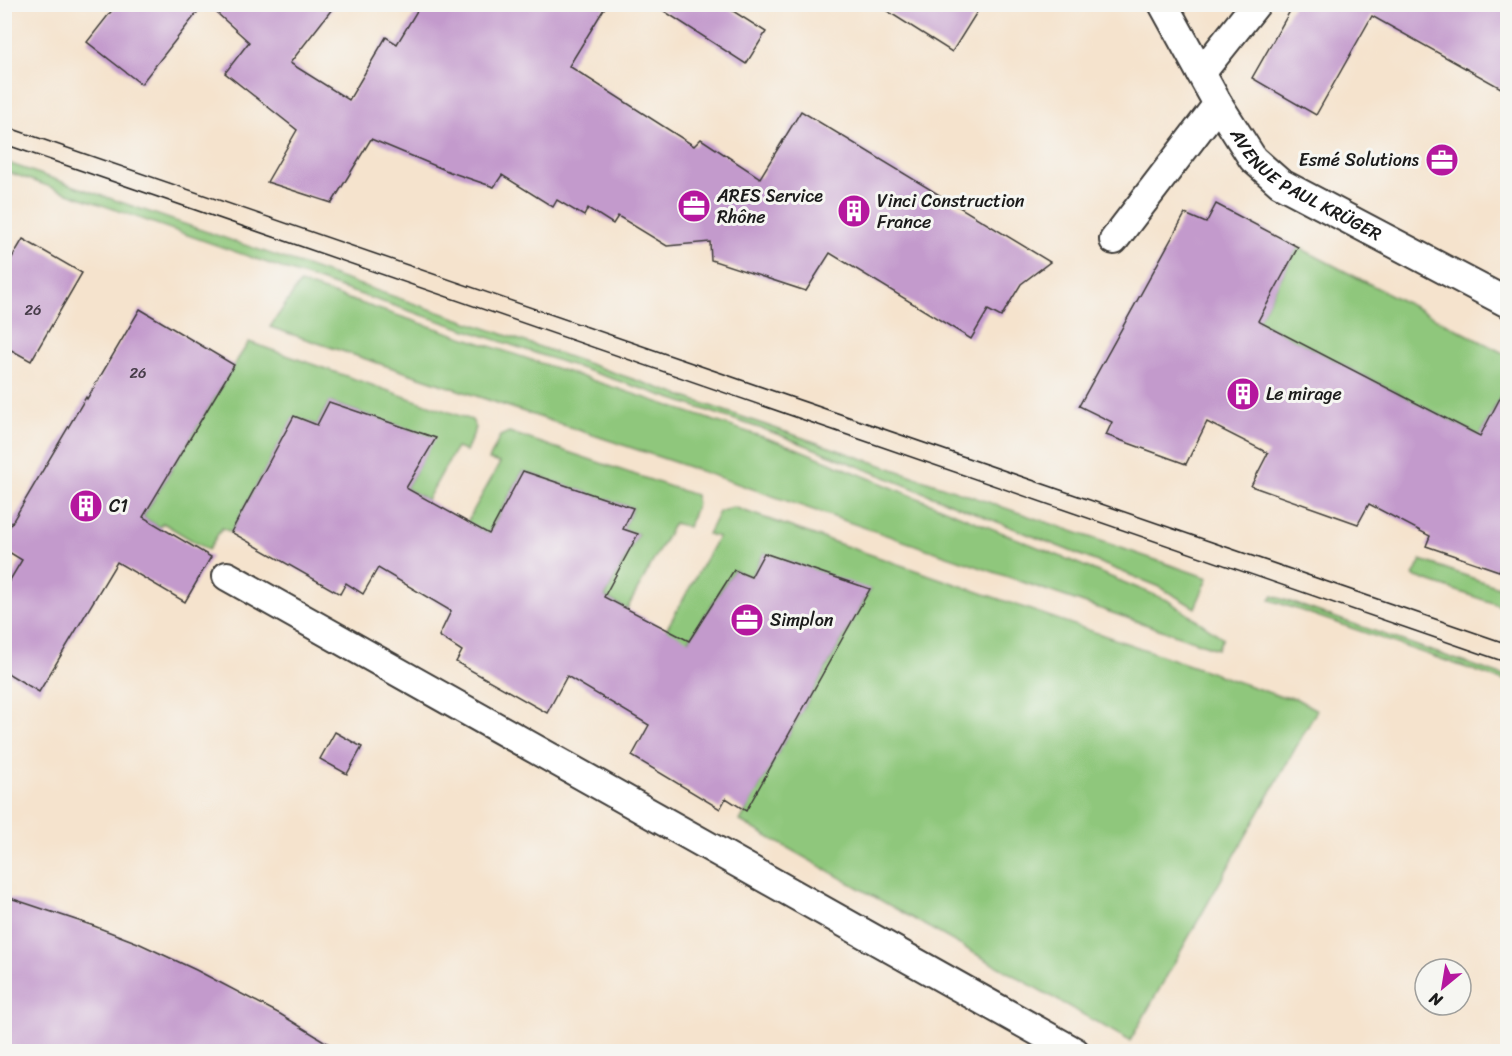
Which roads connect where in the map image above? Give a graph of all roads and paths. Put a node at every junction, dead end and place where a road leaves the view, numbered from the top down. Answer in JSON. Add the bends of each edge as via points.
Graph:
{"nodes":[{"id":1,"x":1163,"y":4,"type":"edge"},
{"id":2,"x":1256,"y":4,"type":"edge"},
{"id":3,"x":1201,"y":73,"type":"junction"},
{"id":4,"x":1218,"y":104,"type":"junction"},
{"id":5,"x":1114,"y":240,"type":"dead end"},
{"id":6,"x":1508,"y":303,"type":"edge"},
{"id":7,"x":227,"y":576,"type":"dead end"},
{"id":8,"x":1075,"y":1052,"type":"edge"}],
"edges":[{"from":1,"to":3,"type":"street","name":"AVENUE PAUL KRÜGER"},
{"from":2,"to":3,"type":"street"},
{"from":3,"to":4,"type":"street","name":"AVENUE PAUL KRÜGER"},
{"from":4,"to":5,"type":"street"},
{"from":4,"to":6,"type":"street","name":"AVENUE PAUL KRÜGER","via":[[1253,159],[1280,183]]},
{"from":7,"to":8,"type":"street"}]}
